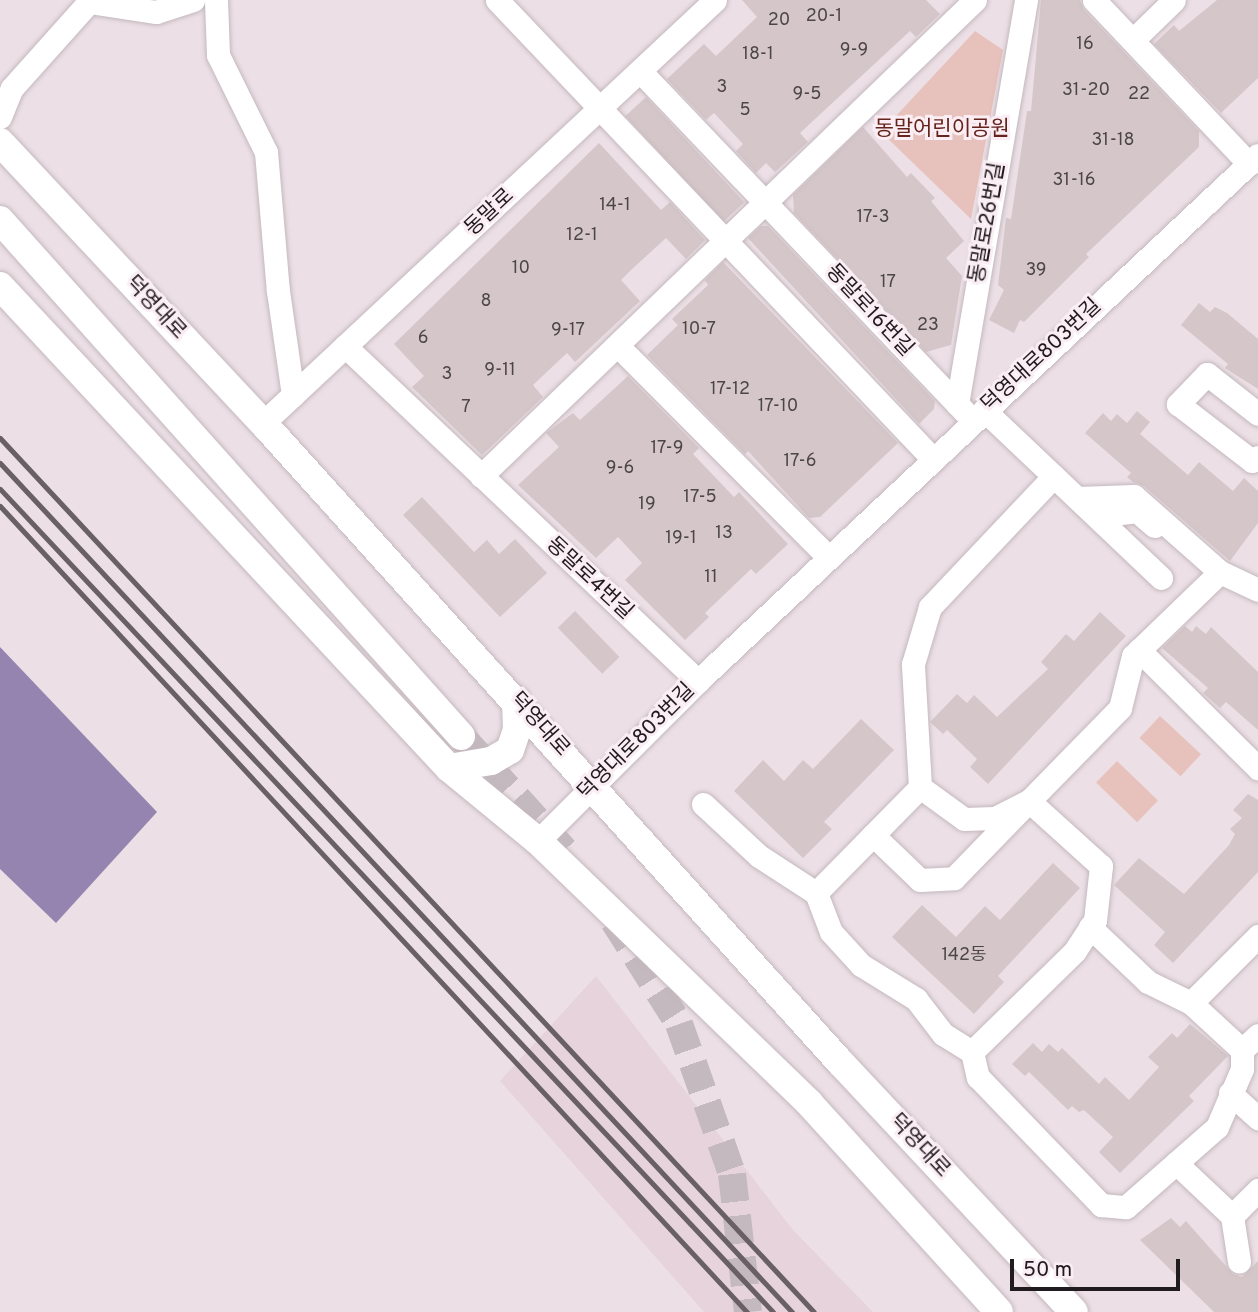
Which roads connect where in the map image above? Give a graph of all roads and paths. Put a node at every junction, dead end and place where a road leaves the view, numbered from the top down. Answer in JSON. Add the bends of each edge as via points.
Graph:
{"nodes":[{"id":1,"x":193,"y":0,"type":"edge"},
{"id":2,"x":216,"y":0,"type":"edge"},
{"id":3,"x":497,"y":0,"type":"edge"},
{"id":4,"x":715,"y":0,"type":"edge"},
{"id":5,"x":975,"y":0,"type":"edge"},
{"id":6,"x":1026,"y":0,"type":"edge"},
{"id":7,"x":1094,"y":0,"type":"edge"},
{"id":8,"x":1174,"y":0,"type":"edge"},
{"id":9,"x":88,"y":1,"type":"edge"},
{"id":10,"x":1133,"y":40,"type":"junction"},
{"id":11,"x":641,"y":72,"type":"junction"},
{"id":12,"x":600,"y":111,"type":"junction"},
{"id":13,"x":0,"y":117,"type":"edge"},
{"id":14,"x":0,"y":142,"type":"edge"},
{"id":15,"x":1254,"y":159,"type":"edge"},
{"id":16,"x":766,"y":201,"type":"junction"},
{"id":17,"x":0,"y":220,"type":"edge"},
{"id":18,"x":728,"y":239,"type":"junction"},
{"id":19,"x":0,"y":286,"type":"edge"},
{"id":20,"x":345,"y":346,"type":"junction"},
{"id":21,"x":618,"y":346,"type":"junction"},
{"id":22,"x":293,"y":396,"type":"junction"},
{"id":23,"x":971,"y":412,"type":"junction"},
{"id":24,"x":1258,"y":414,"type":"edge"},
{"id":25,"x":263,"y":423,"type":"junction"},
{"id":26,"x":1258,"y":457,"type":"edge"},
{"id":27,"x":932,"y":458,"type":"junction"},
{"id":28,"x":481,"y":476,"type":"junction"},
{"id":29,"x":1054,"y":476,"type":"junction"},
{"id":30,"x":1077,"y":498,"type":"junction"},
{"id":31,"x":1097,"y":516,"type":"junction"},
{"id":32,"x":1184,"y":554,"type":"dead end"},
{"id":33,"x":828,"y":557,"type":"junction"},
{"id":34,"x":1220,"y":572,"type":"junction"},
{"id":35,"x":1161,"y":578,"type":"dead end"},
{"id":36,"x":1258,"y":590,"type":"edge"},
{"id":37,"x":1139,"y":650,"type":"junction"},
{"id":38,"x":698,"y":681,"type":"junction"},
{"id":39,"x":516,"y":700,"type":"junction"},
{"id":40,"x":461,"y":736,"type":"tunnel mouth"},
{"id":41,"x":449,"y":768,"type":"junction"},
{"id":42,"x":1258,"y":768,"type":"edge"},
{"id":43,"x":594,"y":786,"type":"junction"},
{"id":44,"x":920,"y":787,"type":"junction"},
{"id":45,"x":1029,"y":801,"type":"junction"},
{"id":46,"x":703,"y":803,"type":"dead end"},
{"id":47,"x":873,"y":835,"type":"junction"},
{"id":48,"x":538,"y":841,"type":"junction"},
{"id":49,"x":816,"y":893,"type":"junction"},
{"id":50,"x":1090,"y":927,"type":"junction"},
{"id":51,"x":1258,"y":936,"type":"edge"},
{"id":52,"x":1191,"y":1003,"type":"junction"},
{"id":53,"x":1250,"y":1043,"type":"edge"},
{"id":54,"x":972,"y":1052,"type":"junction"},
{"id":55,"x":1230,"y":1093,"type":"junction"},
{"id":56,"x":1258,"y":1118,"type":"edge"},
{"id":57,"x":1176,"y":1163,"type":"junction"},
{"id":58,"x":1258,"y":1189,"type":"edge"},
{"id":59,"x":1232,"y":1216,"type":"junction"},
{"id":60,"x":1239,"y":1261,"type":"dead end"},
{"id":61,"x":999,"y":1312,"type":"edge"},
{"id":62,"x":1074,"y":1312,"type":"edge"}],
"edges":[{"from":1,"to":9,"type":"street","via":[[156,12]]},
{"from":2,"to":22,"type":"street","via":[[218,55],[266,152]]},
{"from":3,"to":12,"type":"street"},
{"from":4,"to":11,"type":"street","name":"동말로"},
{"from":5,"to":16,"type":"street"},
{"from":6,"to":23,"type":"street","name":"동말로26번길"},
{"from":7,"to":10,"type":"street"},
{"from":8,"to":10,"type":"street"},
{"from":9,"to":13,"type":"street","via":[[12,88]]},
{"from":10,"to":15,"type":"street"},
{"from":11,"to":12,"type":"street","name":"동말로"},
{"from":11,"to":16,"type":"street","name":"동말로16번길"},
{"from":12,"to":18,"type":"street"},
{"from":12,"to":20,"type":"street","name":"동말로"},
{"from":14,"to":25,"type":"main road","name":"덕영대로"},
{"from":15,"to":23,"type":"street","name":"덕영대로803번길"},
{"from":16,"to":18,"type":"street"},
{"from":16,"to":23,"type":"street","name":"동말로16번길"},
{"from":17,"to":40,"type":"main road"},
{"from":18,"to":21,"type":"street"},
{"from":18,"to":27,"type":"street"},
{"from":19,"to":41,"type":"main road"},
{"from":20,"to":22,"type":"street","name":"동말로"},
{"from":20,"to":28,"type":"street","name":"동말로4번길"},
{"from":21,"to":28,"type":"street"},
{"from":21,"to":33,"type":"street"},
{"from":22,"to":25,"type":"street","name":"동말로"},
{"from":23,"to":27,"type":"street","name":"덕영대로803번길"},
{"from":23,"to":29,"type":"street","name":"동말로16번길"},
{"from":24,"to":26,"type":"street","via":[[1207,374],[1178,404],[1251,461]]},
{"from":25,"to":39,"type":"main road","name":"덕영대로"},
{"from":27,"to":33,"type":"street","name":"덕영대로803번길"},
{"from":28,"to":38,"type":"street","name":"동말로4번길"},
{"from":29,"to":30,"type":"street","name":"동말로16번길"},
{"from":29,"to":44,"type":"street","via":[[930,607],[913,664]]},
{"from":30,"to":31,"type":"street","name":"동말로16번길"},
{"from":30,"to":34,"type":"street","via":[[1134,496]]},
{"from":31,"to":32,"type":"street","via":[[1137,511]]},
{"from":31,"to":35,"type":"street","name":"동말로16번길"},
{"from":33,"to":38,"type":"street","name":"덕영대로803번길"},
{"from":34,"to":36,"type":"street"},
{"from":34,"to":37,"type":"street"},
{"from":37,"to":42,"type":"street"},
{"from":37,"to":45,"type":"street","via":[[1133,656],[1120,708]]},
{"from":38,"to":43,"type":"street","name":"덕영대로803번길"},
{"from":39,"to":41,"type":"main road","via":[[517,730],[510,750],[491,761]]},
{"from":39,"to":43,"type":"main road","name":"덕영대로"},
{"from":41,"to":48,"type":"main road"},
{"from":43,"to":48,"type":"street","name":"덕영대로803번길"},
{"from":43,"to":62,"type":"main road","name":"덕영대로","via":[[840,1062]]},
{"from":44,"to":45,"type":"street","via":[[964,818],[995,818]]},
{"from":44,"to":47,"type":"street"},
{"from":45,"to":47,"type":"street","via":[[954,878],[920,880]]},
{"from":45,"to":50,"type":"street","via":[[1101,866]]},
{"from":46,"to":49,"type":"street","via":[[759,856]]},
{"from":47,"to":49,"type":"street"},
{"from":48,"to":61,"type":"main road","via":[[809,1103]]},
{"from":49,"to":54,"type":"street","via":[[831,932],[861,965],[916,999],[943,1034]]},
{"from":50,"to":52,"type":"street","via":[[1149,982]]},
{"from":50,"to":54,"type":"street","via":[[1075,951]]},
{"from":51,"to":52,"type":"street"},
{"from":52,"to":53,"type":"street"},
{"from":53,"to":55,"type":"street"},
{"from":54,"to":57,"type":"street","via":[[978,1077],[1101,1205],[1126,1207]]},
{"from":55,"to":56,"type":"street"},
{"from":55,"to":57,"type":"street","via":[[1217,1127]]},
{"from":57,"to":59,"type":"street"},
{"from":58,"to":59,"type":"street"},
{"from":59,"to":60,"type":"street"}]}
